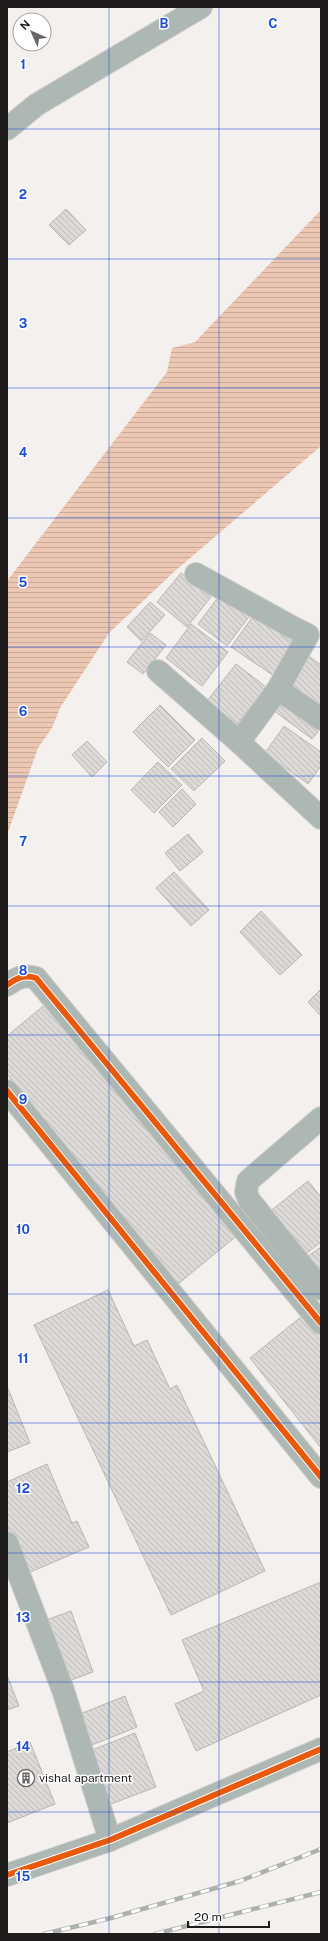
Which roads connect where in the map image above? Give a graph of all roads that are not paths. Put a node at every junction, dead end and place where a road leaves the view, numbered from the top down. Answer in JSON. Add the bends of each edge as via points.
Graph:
{"nodes":[{"id":1,"x":201,"y":7,"type":"edge"},
{"id":2,"x":7,"y":129,"type":"edge"},
{"id":3,"x":196,"y":574,"type":"dead end"},
{"id":4,"x":314,"y":638,"type":"edge"},
{"id":5,"x":158,"y":671,"type":"dead end"},
{"id":6,"x":278,"y":689,"type":"junction"},
{"id":7,"x":321,"y":719,"type":"edge"},
{"id":8,"x":240,"y":742,"type":"junction"},
{"id":9,"x":321,"y":818,"type":"edge"},
{"id":10,"x":7,"y":985,"type":"edge"},
{"id":11,"x":7,"y":1091,"type":"edge"},
{"id":12,"x":321,"y":1118,"type":"edge"},
{"id":13,"x":321,"y":1289,"type":"edge"},
{"id":14,"x":321,"y":1323,"type":"edge"},
{"id":15,"x":321,"y":1476,"type":"edge"},
{"id":16,"x":7,"y":1542,"type":"edge"},
{"id":17,"x":321,"y":1749,"type":"edge"},
{"id":18,"x":110,"y":1840,"type":"junction"},
{"id":19,"x":7,"y":1875,"type":"edge"}],
"edges":[{"from":1,"to":2,"type":"street","via":[[36,105]]},
{"from":3,"to":4,"type":"street"},
{"from":4,"to":6,"type":"street"},
{"from":5,"to":8,"type":"street"},
{"from":6,"to":7,"type":"street"},
{"from":6,"to":8,"type":"street"},
{"from":8,"to":9,"type":"street"},
{"from":10,"to":14,"type":"street","via":[[16,978],[27,975],[36,978]]},
{"from":11,"to":15,"type":"street"},
{"from":12,"to":13,"type":"street","via":[[248,1181],[246,1192],[249,1200]]},
{"from":16,"to":18,"type":"street","via":[[63,1690]]},
{"from":17,"to":18,"type":"street"},
{"from":18,"to":19,"type":"street"}]}
